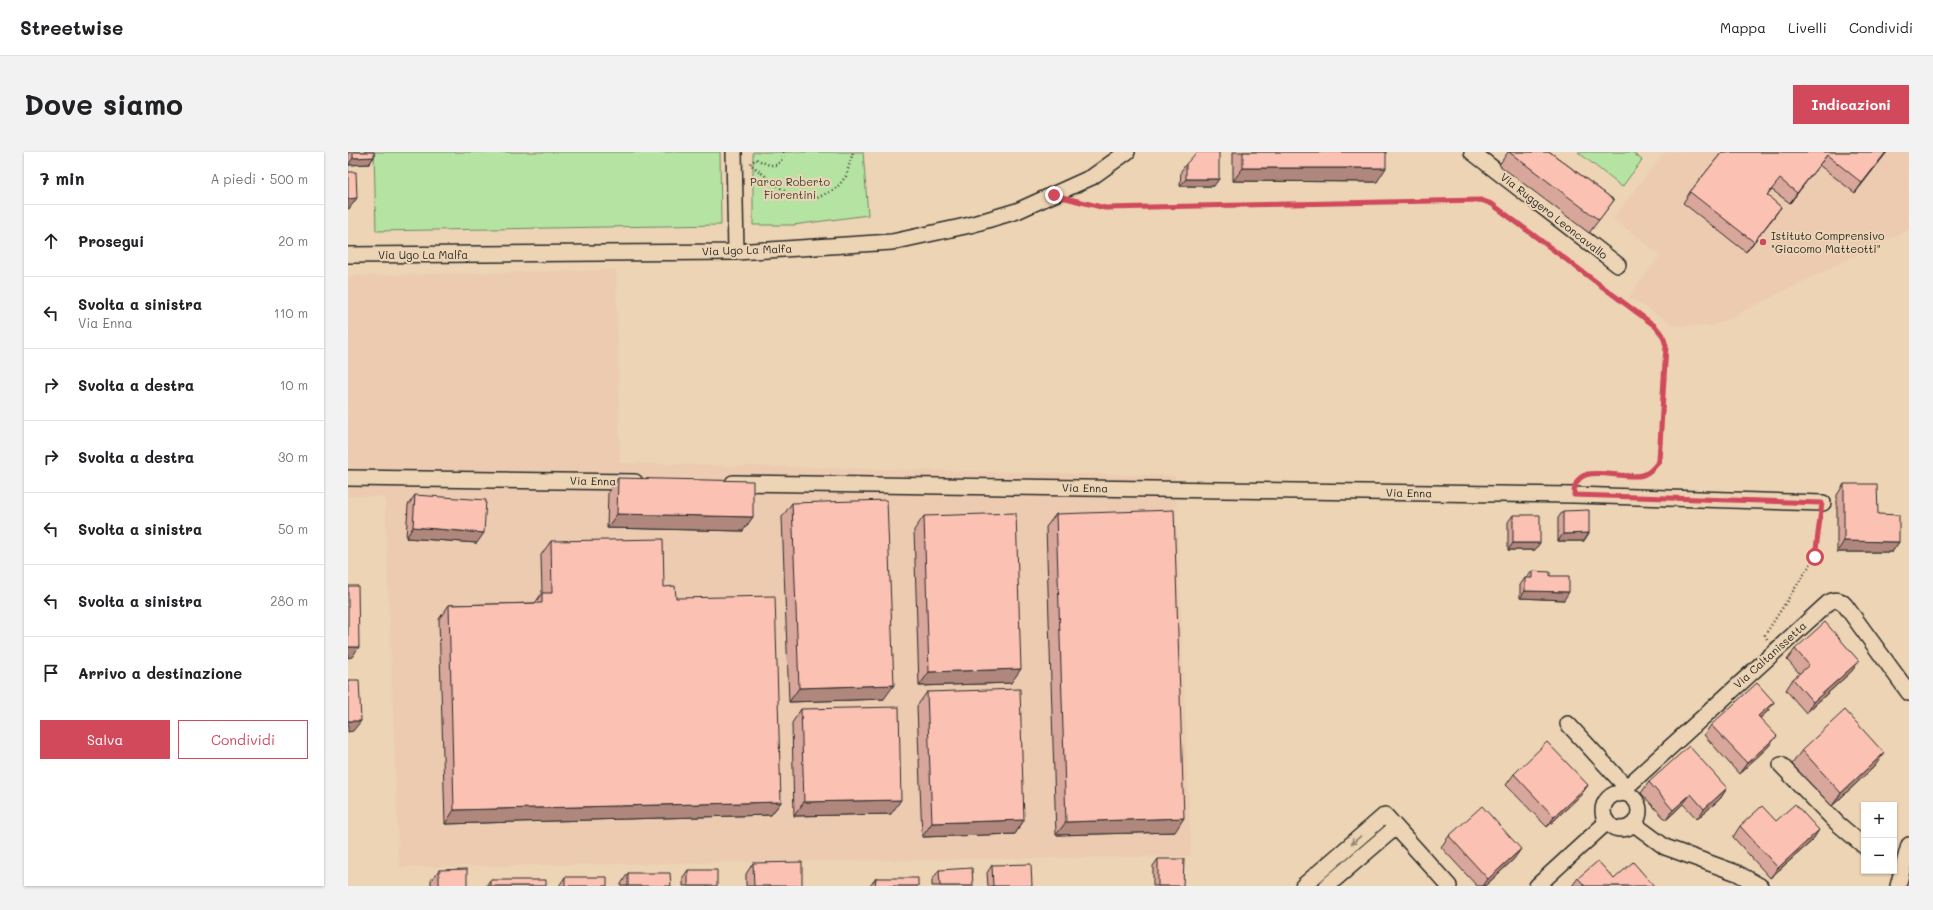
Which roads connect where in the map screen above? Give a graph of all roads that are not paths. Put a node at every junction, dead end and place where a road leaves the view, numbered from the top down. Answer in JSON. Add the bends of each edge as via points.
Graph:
{"nodes":[{"id":1,"x":734,"y":152,"type":"edge"},
{"id":2,"x":1127,"y":152,"type":"edge"},
{"id":3,"x":1472,"y":152,"type":"edge"},
{"id":4,"x":736,"y":252,"type":"junction"},
{"id":5,"x":348,"y":255,"type":"edge"},
{"id":6,"x":1618,"y":265,"type":"dead end"},
{"id":7,"x":348,"y":478,"type":"edge"},
{"id":8,"x":647,"y":482,"type":"edge"},
{"id":9,"x":719,"y":483,"type":"edge"},
{"id":10,"x":1822,"y":503,"type":"road end"},
{"id":11,"x":1909,"y":692,"type":"edge"},
{"id":12,"x":1568,"y":724,"type":"dead end"},
{"id":13,"x":1781,"y":765,"type":"dead end"},
{"id":14,"x":1622,"y":791,"type":"junction"},
{"id":15,"x":1607,"y":822,"type":"junction"},
{"id":16,"x":1634,"y":824,"type":"junction"},
{"id":17,"x":1396,"y":827,"type":"junction"},
{"id":18,"x":1861,"y":843,"type":"edge"},
{"id":19,"x":1909,"y":845,"type":"edge"},
{"id":20,"x":1899,"y":866,"type":"edge"},
{"id":21,"x":1545,"y":883,"type":"edge"},
{"id":22,"x":1303,"y":886,"type":"edge"},
{"id":23,"x":1327,"y":886,"type":"edge"},
{"id":24,"x":1448,"y":886,"type":"edge"},
{"id":25,"x":1760,"y":886,"type":"edge"},
{"id":26,"x":1898,"y":886,"type":"edge"}],
"edges":[{"from":1,"to":4,"type":"street"},
{"from":2,"to":4,"type":"street","name":"Via Ugo La Malfa","via":[[1092,177],[1054,195],[1017,211],[970,225],[892,242]]},
{"from":3,"to":6,"type":"street","name":"Via Ruggero Leoncavallo"},
{"from":4,"to":5,"type":"street","name":"Via Ugo La Malfa"},
{"from":7,"to":8,"type":"street","name":"Via Enna"},
{"from":9,"to":10,"type":"street","name":"Via Enna","via":[[1574,495]]},
{"from":11,"to":14,"type":"street","name":"Via Caltanissetta","via":[[1845,605],[1836,600],[1828,602]]},
{"from":12,"to":14,"type":"street"},
{"from":13,"to":18,"type":"street","via":[[1837,823]]},
{"from":14,"to":15,"type":"street","via":[[1605,804],[1604,817]]},
{"from":14,"to":16,"type":"street","via":[[1638,806],[1638,818]]},
{"from":15,"to":16,"type":"street","via":[[1618,829]]},
{"from":15,"to":21,"type":"street"},
{"from":16,"to":25,"type":"street","via":[[1666,846],[1737,873]]},
{"from":17,"to":22,"type":"street","one_way":true,"via":[[1386,815]]},
{"from":17,"to":23,"type":"street"},
{"from":17,"to":24,"type":"street"},
{"from":19,"to":20,"type":"street"},
{"from":20,"to":26,"type":"street"}]}
